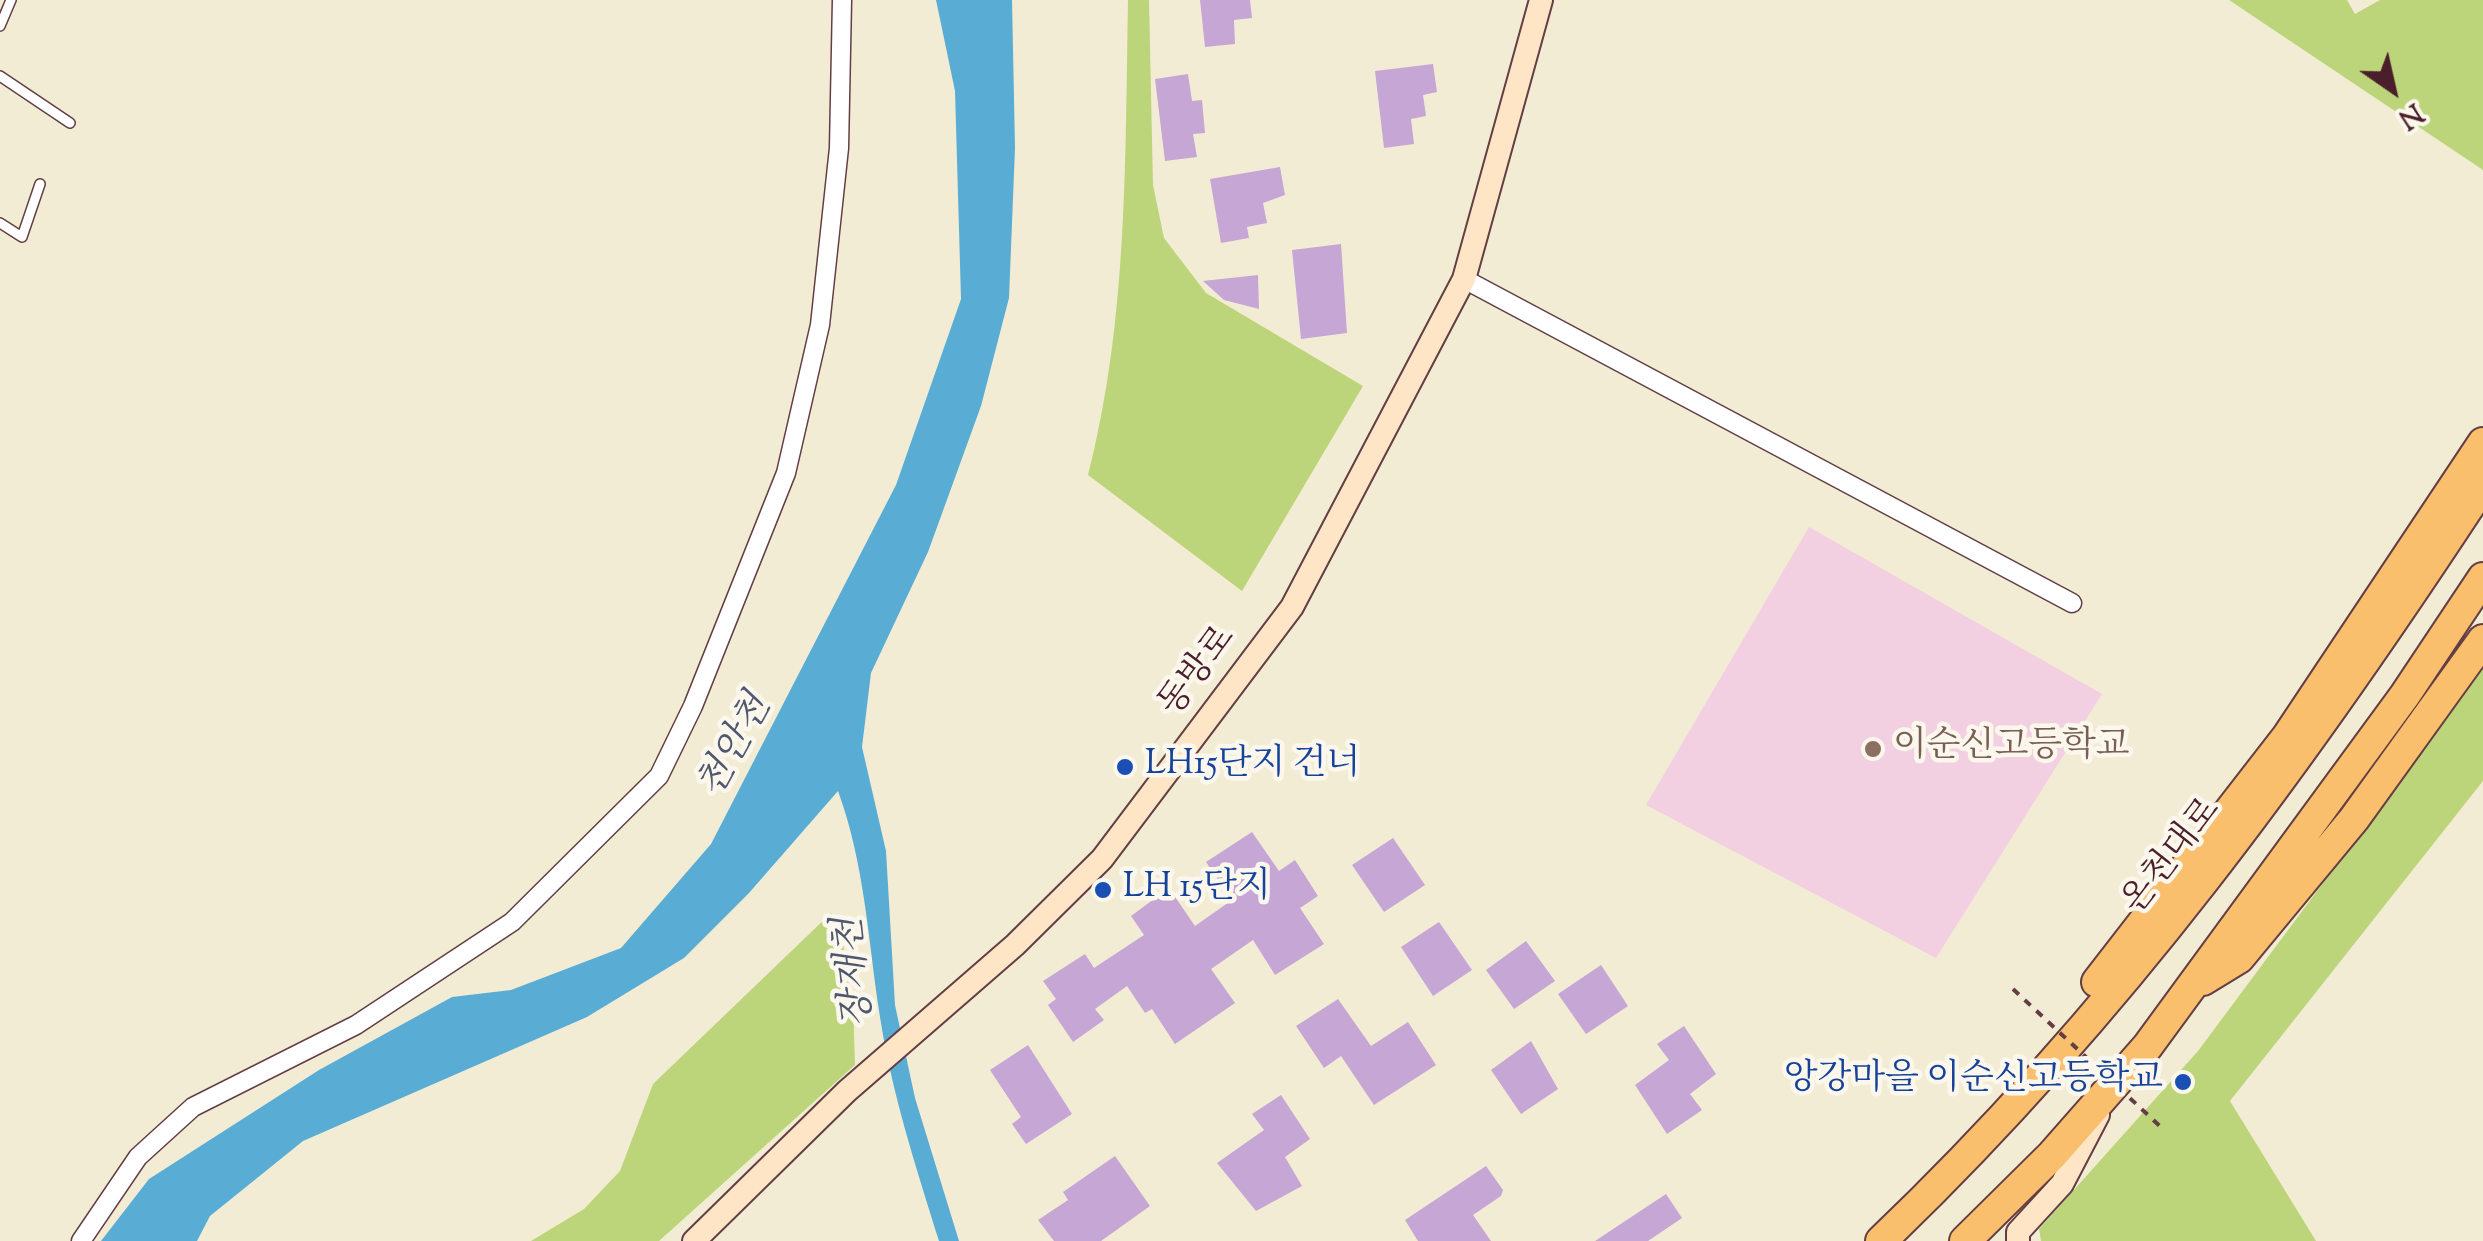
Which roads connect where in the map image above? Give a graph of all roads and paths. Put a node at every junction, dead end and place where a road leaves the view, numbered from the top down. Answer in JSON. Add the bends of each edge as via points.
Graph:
{"nodes":[{"id":1,"x":11,"y":0,"type":"edge"},
{"id":2,"x":842,"y":0,"type":"edge"},
{"id":3,"x":1541,"y":0,"type":"edge"},
{"id":4,"x":0,"y":26,"type":"edge"},
{"id":5,"x":0,"y":76,"type":"edge"},
{"id":6,"x":70,"y":123,"type":"dead end"},
{"id":7,"x":40,"y":184,"type":"dead end"},
{"id":8,"x":0,"y":223,"type":"edge"},
{"id":9,"x":1464,"y":279,"type":"junction"},
{"id":10,"x":2483,"y":442,"type":"edge"},
{"id":11,"x":2483,"y":485,"type":"edge"},
{"id":12,"x":2483,"y":578,"type":"edge"},
{"id":13,"x":2072,"y":603,"type":"dead end"},
{"id":14,"x":2483,"y":640,"type":"edge"},
{"id":15,"x":2192,"y":986,"type":"junction"},
{"id":16,"x":2013,"y":989,"type":"dead end"},
{"id":17,"x":2110,"y":1091,"type":"junction"},
{"id":18,"x":2164,"y":1129,"type":"dead end"},
{"id":19,"x":1962,"y":1164,"type":"junction"},
{"id":20,"x":81,"y":1241,"type":"edge"},
{"id":21,"x":694,"y":1241,"type":"edge"},
{"id":22,"x":1881,"y":1241,"type":"edge"},
{"id":23,"x":1965,"y":1241,"type":"edge"},
{"id":24,"x":2018,"y":1241,"type":"edge"}],
"edges":[{"from":1,"to":4,"type":"lane"},
{"from":2,"to":20,"type":"street","via":[[839,148],[820,325],[786,473],[660,776],[512,922],[356,1025],[193,1108],[138,1157]]},
{"from":3,"to":9,"type":"street","name":"동방로"},
{"from":5,"to":6,"type":"lane"},
{"from":7,"to":8,"type":"lane","via":[[22,238]]},
{"from":9,"to":13,"type":"street"},
{"from":9,"to":21,"type":"street","name":"동방로","via":[[1292,608],[1102,860],[847,1091]]},
{"from":10,"to":19,"type":"highway","via":[[2286,736],[2019,1080]]},
{"from":11,"to":19,"type":"highway","name":"온천대로","via":[[2380,642],[2214,872],[2056,1064]]},
{"from":12,"to":15,"type":"highway"},
{"from":14,"to":15,"type":"highway","via":[[2354,819],[2239,958]]},
{"from":15,"to":17,"type":"highway"},
{"from":16,"to":18,"type":"path","bridge":true},
{"from":17,"to":23,"type":"highway"},
{"from":17,"to":24,"type":"street","via":[[2062,1184],[2018,1232]]},
{"from":19,"to":22,"type":"highway","name":"온천대로"}]}
